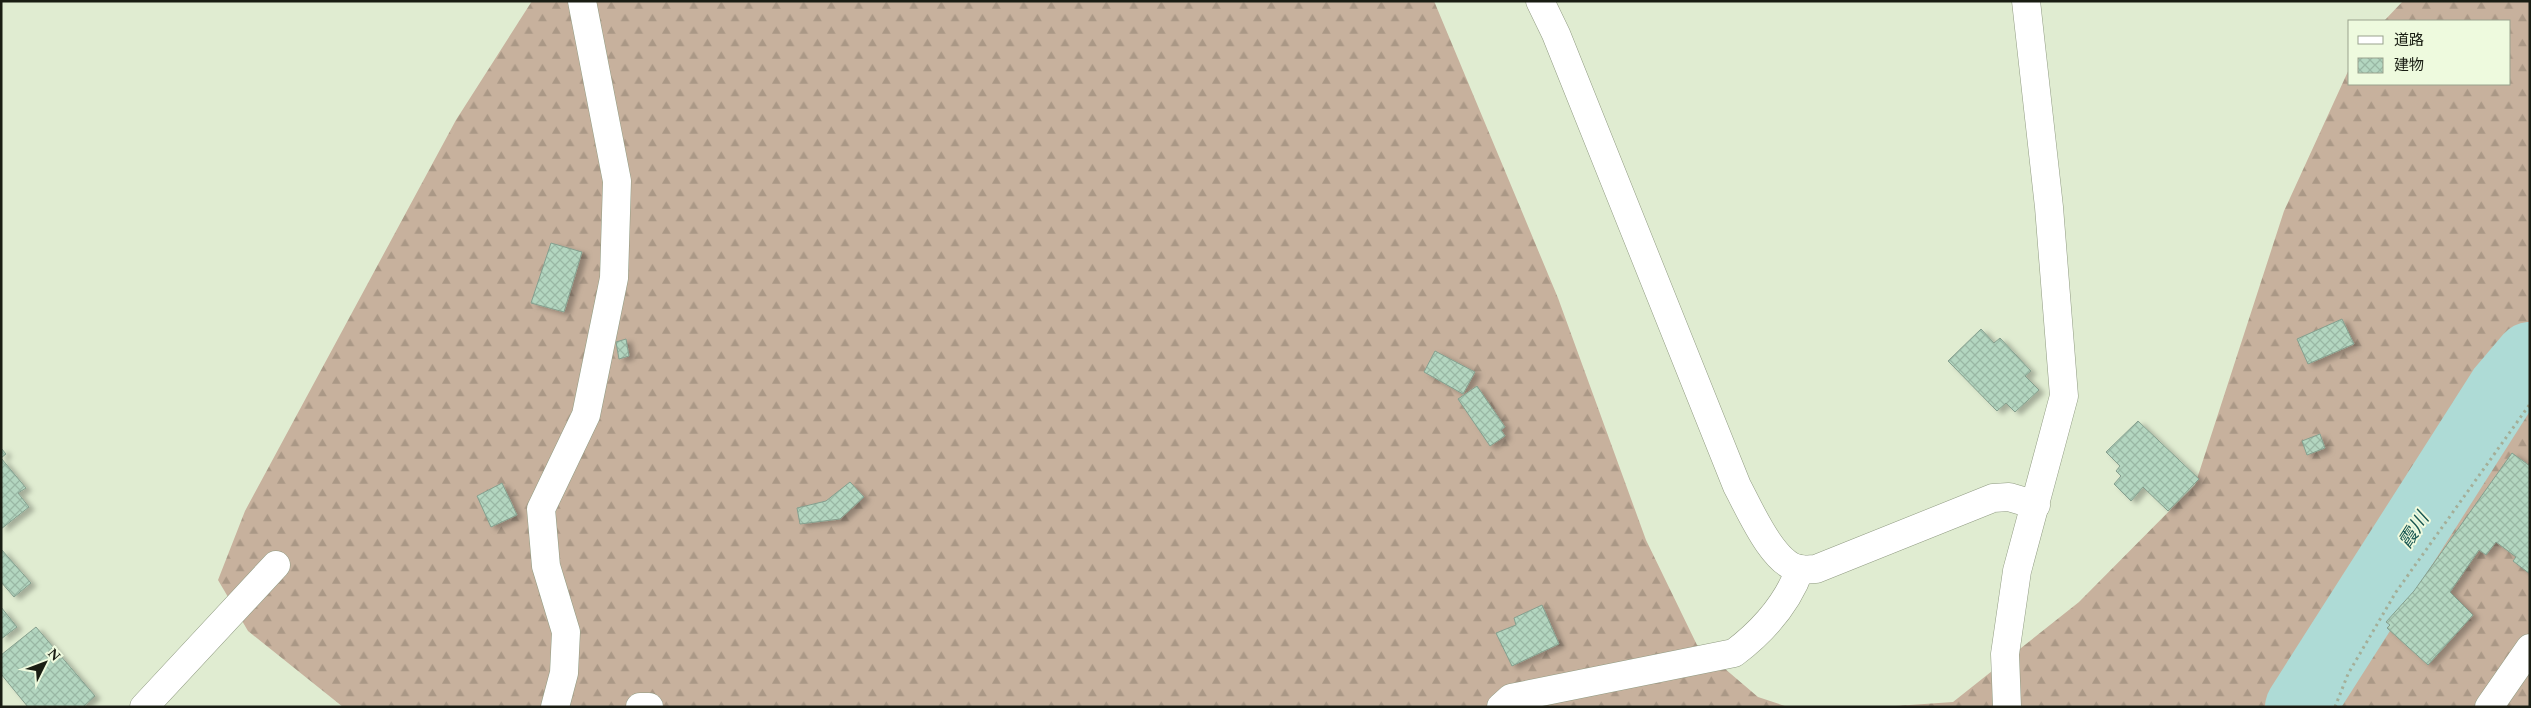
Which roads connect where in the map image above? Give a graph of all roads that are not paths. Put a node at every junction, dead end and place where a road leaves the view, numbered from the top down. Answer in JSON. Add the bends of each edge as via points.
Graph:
{"nodes":[{"id":1,"x":582,"y":1,"type":"edge"},
{"id":2,"x":1540,"y":1,"type":"edge"},
{"id":3,"x":2026,"y":1,"type":"edge"},
{"id":4,"x":2036,"y":505,"type":"junction"},
{"id":5,"x":276,"y":565,"type":"dead end"},
{"id":6,"x":1800,"y":569,"type":"junction"},
{"id":7,"x":2530,"y":648,"type":"edge"},
{"id":8,"x":144,"y":707,"type":"edge"},
{"id":9,"x":555,"y":707,"type":"edge"},
{"id":10,"x":640,"y":707,"type":"edge"},
{"id":11,"x":649,"y":707,"type":"edge"},
{"id":12,"x":1500,"y":707,"type":"edge"},
{"id":13,"x":2007,"y":707,"type":"edge"},
{"id":14,"x":2489,"y":707,"type":"edge"}],
"edges":[{"from":1,"to":9,"type":"street","via":[[617,181],[614,278],[586,415],[540,509],[546,566],[566,632],[564,673]]},
{"from":2,"to":6,"type":"street","via":[[1737,486],[1765,538],[1786,564]]},
{"from":3,"to":4,"type":"street","via":[[2049,206],[2064,396]]},
{"from":4,"to":6,"type":"street","via":[[2009,497],[1993,498],[1816,569]]},
{"from":4,"to":13,"type":"street","via":[[2016,580],[2005,654]]},
{"from":5,"to":8,"type":"street"},
{"from":6,"to":12,"type":"street","via":[[1776,614],[1734,653],[1511,698]]},
{"from":7,"to":14,"type":"street"},
{"from":10,"to":11,"type":"street"}]}
